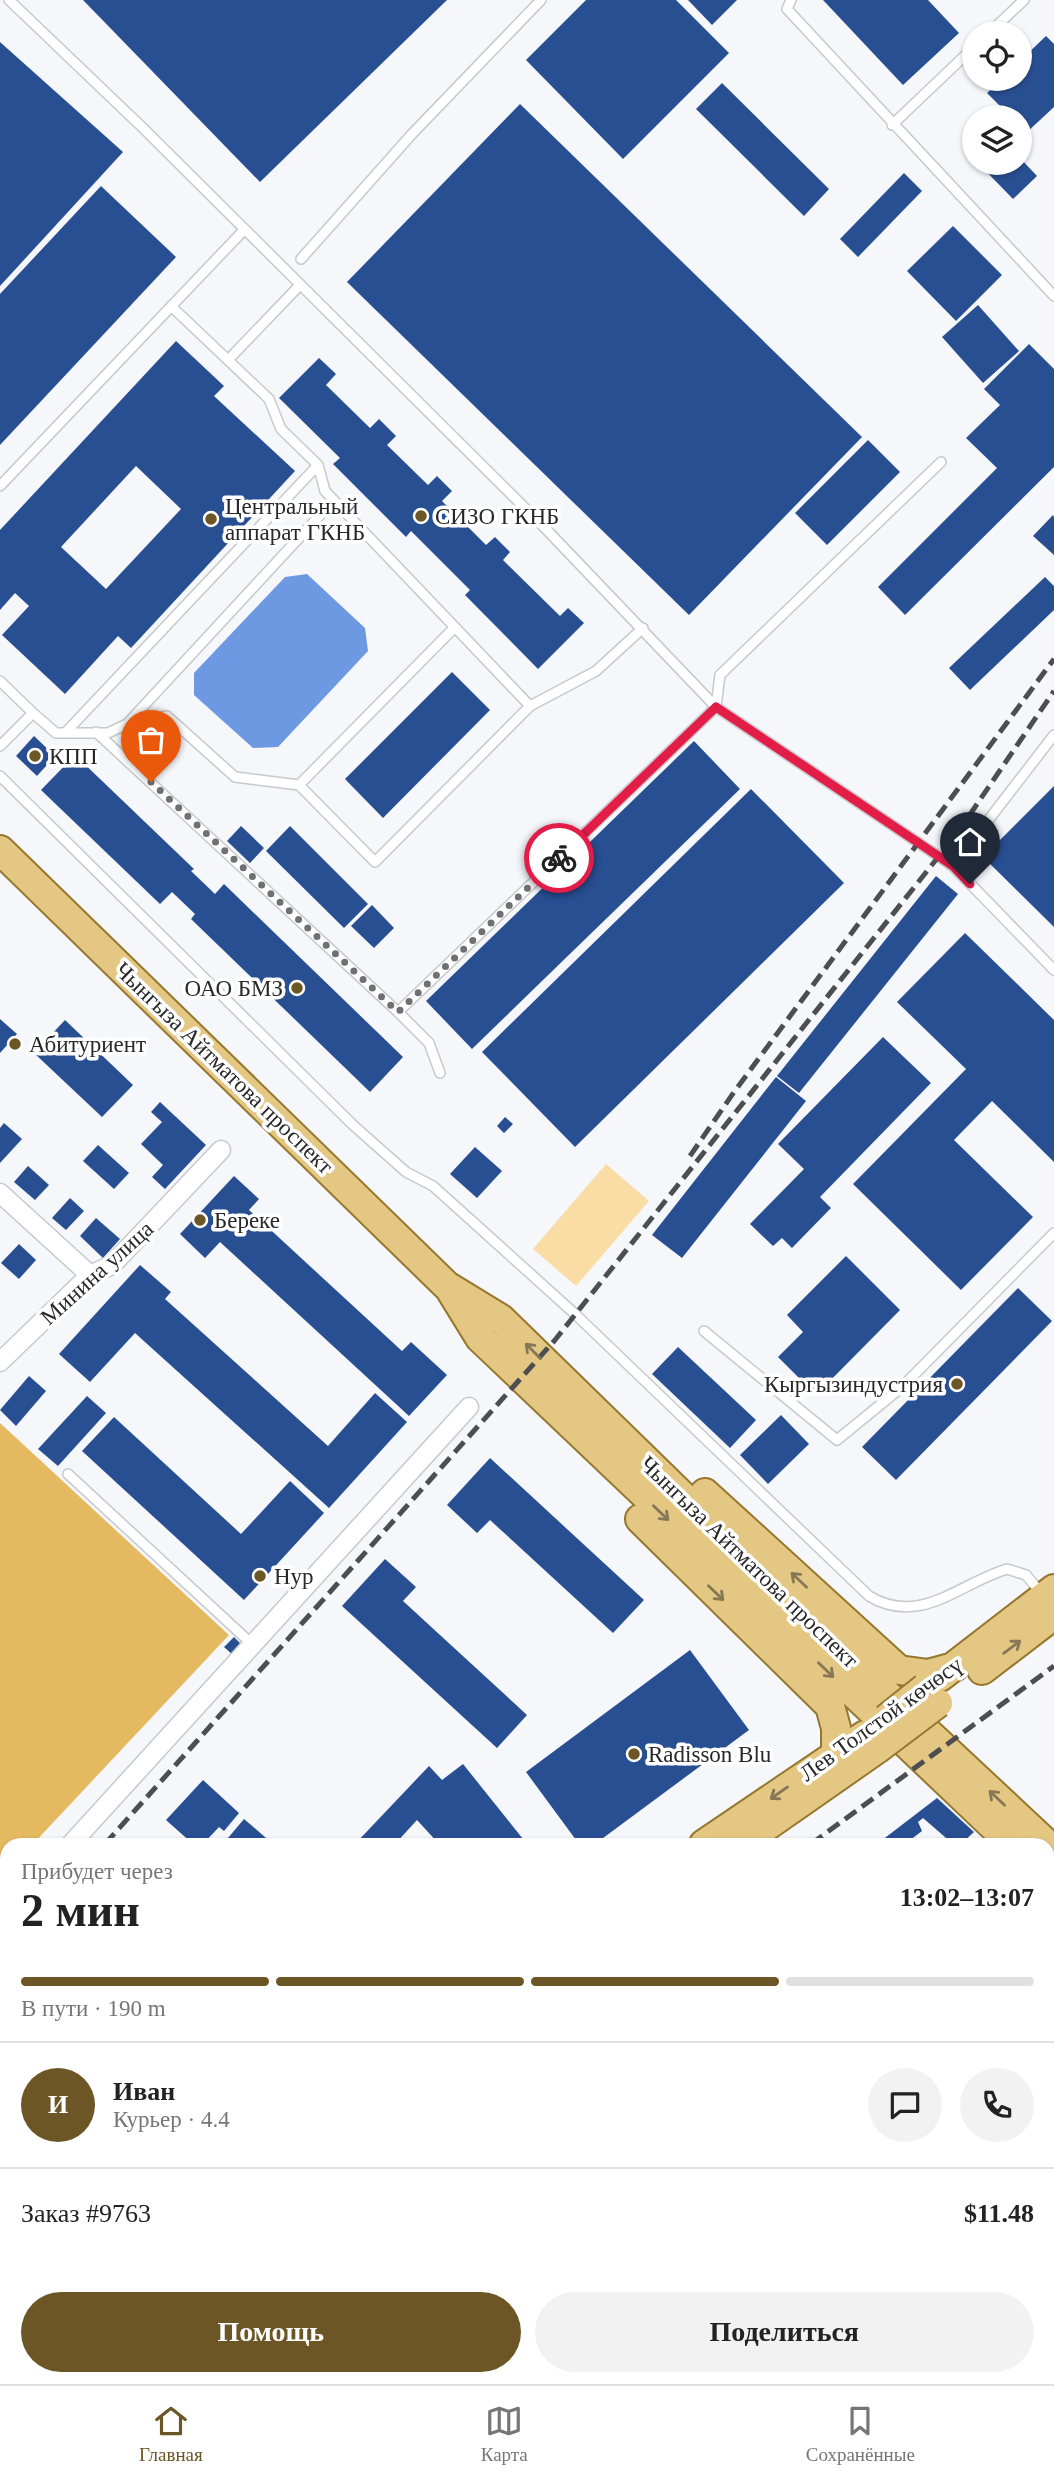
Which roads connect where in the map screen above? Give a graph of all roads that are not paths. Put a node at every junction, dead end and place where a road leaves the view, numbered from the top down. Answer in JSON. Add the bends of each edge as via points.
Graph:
{"nodes":[{"id":1,"x":9,"y":0,"type":"edge"},
{"id":2,"x":541,"y":0,"type":"edge"},
{"id":3,"x":791,"y":0,"type":"edge"},
{"id":4,"x":1024,"y":0,"type":"edge"},
{"id":5,"x":1002,"y":21,"type":"edge"},
{"id":6,"x":962,"y":58,"type":"edge"},
{"id":7,"x":892,"y":125,"type":"junction"},
{"id":8,"x":244,"y":230,"type":"junction"},
{"id":9,"x":301,"y":259,"type":"dead end"},
{"id":10,"x":300,"y":285,"type":"junction"},
{"id":11,"x":1054,"y":296,"type":"edge"},
{"id":12,"x":171,"y":306,"type":"junction"},
{"id":13,"x":228,"y":360,"type":"junction"},
{"id":14,"x":941,"y":462,"type":"dead end"},
{"id":15,"x":318,"y":465,"type":"junction"},
{"id":16,"x":0,"y":486,"type":"edge"},
{"id":17,"x":334,"y":500,"type":"junction"},
{"id":18,"x":455,"y":627,"type":"junction"},
{"id":19,"x":643,"y":628,"type":"junction"},
{"id":20,"x":0,"y":681,"type":"edge"},
{"id":21,"x":530,"y":706,"type":"junction"},
{"id":22,"x":716,"y":707,"type":"junction"},
{"id":23,"x":33,"y":713,"type":"junction"},
{"id":24,"x":127,"y":724,"type":"junction"},
{"id":25,"x":96,"y":732,"type":"junction"},
{"id":26,"x":66,"y":733,"type":"junction"},
{"id":27,"x":1054,"y":735,"type":"edge"},
{"id":28,"x":0,"y":746,"type":"edge"},
{"id":29,"x":0,"y":776,"type":"edge"},
{"id":30,"x":299,"y":786,"type":"junction"},
{"id":31,"x":0,"y":850,"type":"edge"},
{"id":32,"x":953,"y":866,"type":"junction"},
{"id":33,"x":1054,"y":970,"type":"edge"},
{"id":34,"x":398,"y":1012,"type":"junction"},
{"id":35,"x":440,"y":1073,"type":"dead end"},
{"id":36,"x":221,"y":1150,"type":"dead end"},
{"id":37,"x":0,"y":1193,"type":"edge"},
{"id":38,"x":1054,"y":1233,"type":"edge"},
{"id":39,"x":90,"y":1275,"type":"junction"},
{"id":40,"x":447,"y":1286,"type":"junction"},
{"id":41,"x":704,"y":1331,"type":"dead end"},
{"id":42,"x":0,"y":1362,"type":"edge"},
{"id":43,"x":560,"y":1377,"type":"junction"},
{"id":44,"x":541,"y":1398,"type":"junction"},
{"id":45,"x":469,"y":1407,"type":"dead end"},
{"id":46,"x":68,"y":1474,"type":"dead end"},
{"id":47,"x":1051,"y":1600,"type":"edge"},
{"id":48,"x":253,"y":1645,"type":"junction"},
{"id":49,"x":954,"y":1667,"type":"junction"},
{"id":50,"x":931,"y":1696,"type":"junction"},
{"id":51,"x":871,"y":1742,"type":"junction"},
{"id":52,"x":836,"y":1754,"type":"junction"},
{"id":53,"x":76,"y":1838,"type":"edge"},
{"id":54,"x":713,"y":1838,"type":"edge"},
{"id":55,"x":749,"y":1838,"type":"edge"},
{"id":56,"x":1006,"y":1838,"type":"edge"},
{"id":57,"x":1040,"y":1838,"type":"edge"}],
"edges":[{"from":1,"to":8,"type":"lane"},
{"from":2,"to":9,"type":"lane","via":[[412,134]]},
{"from":3,"to":7,"type":"lane","via":[[787,9]]},
{"from":4,"to":5,"type":"lane"},
{"from":6,"to":7,"type":"lane"},
{"from":7,"to":11,"type":"lane"},
{"from":8,"to":10,"type":"lane"},
{"from":8,"to":12,"type":"lane"},
{"from":10,"to":13,"type":"lane"},
{"from":10,"to":19,"type":"lane"},
{"from":12,"to":13,"type":"lane"},
{"from":12,"to":16,"type":"lane"},
{"from":13,"to":15,"type":"lane","via":[[269,399],[281,429]]},
{"from":14,"to":22,"type":"lane","via":[[720,676]]},
{"from":15,"to":17,"type":"lane","via":[[325,491]]},
{"from":15,"to":26,"type":"lane"},
{"from":17,"to":18,"type":"lane"},
{"from":17,"to":24,"type":"lane"},
{"from":18,"to":21,"type":"lane"},
{"from":18,"to":30,"type":"lane"},
{"from":19,"to":21,"type":"lane","via":[[596,671]]},
{"from":19,"to":22,"type":"lane"},
{"from":20,"to":23,"type":"lane"},
{"from":21,"to":30,"type":"lane","via":[[375,862]]},
{"from":22,"to":32,"type":"lane"},
{"from":22,"to":34,"type":"lane"},
{"from":23,"to":26,"type":"lane","via":[[56,733]]},
{"from":23,"to":28,"type":"lane"},
{"from":24,"to":25,"type":"lane","via":[[108,733]]},
{"from":24,"to":30,"type":"lane","via":[[167,716],[235,777]]},
{"from":25,"to":26,"type":"lane"},
{"from":25,"to":34,"type":"lane"},
{"from":27,"to":32,"type":"lane"},
{"from":29,"to":47,"type":"lane","via":[[353,1125],[406,1172],[433,1186],[575,1314],[869,1597],[892,1607],[931,1604],[1007,1569],[1026,1575]]},
{"from":31,"to":40,"type":"main road","name":"Чынгыза Айтматова проспект"},
{"from":32,"to":33,"type":"lane"},
{"from":34,"to":35,"type":"lane","via":[[429,1043]]},
{"from":36,"to":39,"type":"street","name":"Минина улица","via":[[112,1265]]},
{"from":37,"to":39,"type":"street"},
{"from":38,"to":41,"type":"lane","via":[[902,1387],[837,1440]]},
{"from":39,"to":42,"type":"street","name":"Минина улица"},
{"from":43,"to":40,"type":"main road","name":"Чынгыза Айтматова проспект","one_way":true,"via":[[501,1319]]},
{"from":40,"to":44,"type":"main road","name":"Чынгыза Айтматова проспект","via":[[480,1338]]},
{"from":49,"to":43,"type":"main road","one_way":true,"via":[[928,1674],[899,1671],[621,1417]]},
{"from":57,"to":43,"type":"main road","name":"Чынгыза Айтматова проспект","one_way":true},
{"from":44,"to":52,"type":"main road","one_way":true,"via":[[565,1440],[614,1494],[830,1706]]},
{"from":44,"to":56,"type":"main road","name":"Чынгыза Айтматова проспект","one_way":true},
{"from":45,"to":48,"type":"street"},
{"from":46,"to":48,"type":"lane"},
{"from":47,"to":49,"type":"main road","name":"Лев Толстой көчөсү"},
{"from":50,"to":47,"type":"main road","name":"Лев Толстой көчөсү","one_way":true},
{"from":48,"to":53,"type":"street"},
{"from":49,"to":50,"type":"main road","name":"Лев Толстой көчөсү"},
{"from":50,"to":51,"type":"main road","name":"Лев Толстой көчөсү","bridge":true},
{"from":51,"to":52,"type":"main road","name":"Лев Толстой көчөсү"},
{"from":51,"to":55,"type":"main road","name":"Лев Толстой көчөсү"},
{"from":52,"to":54,"type":"main road","name":"Лев Толстой көчөсү","one_way":true}]}
